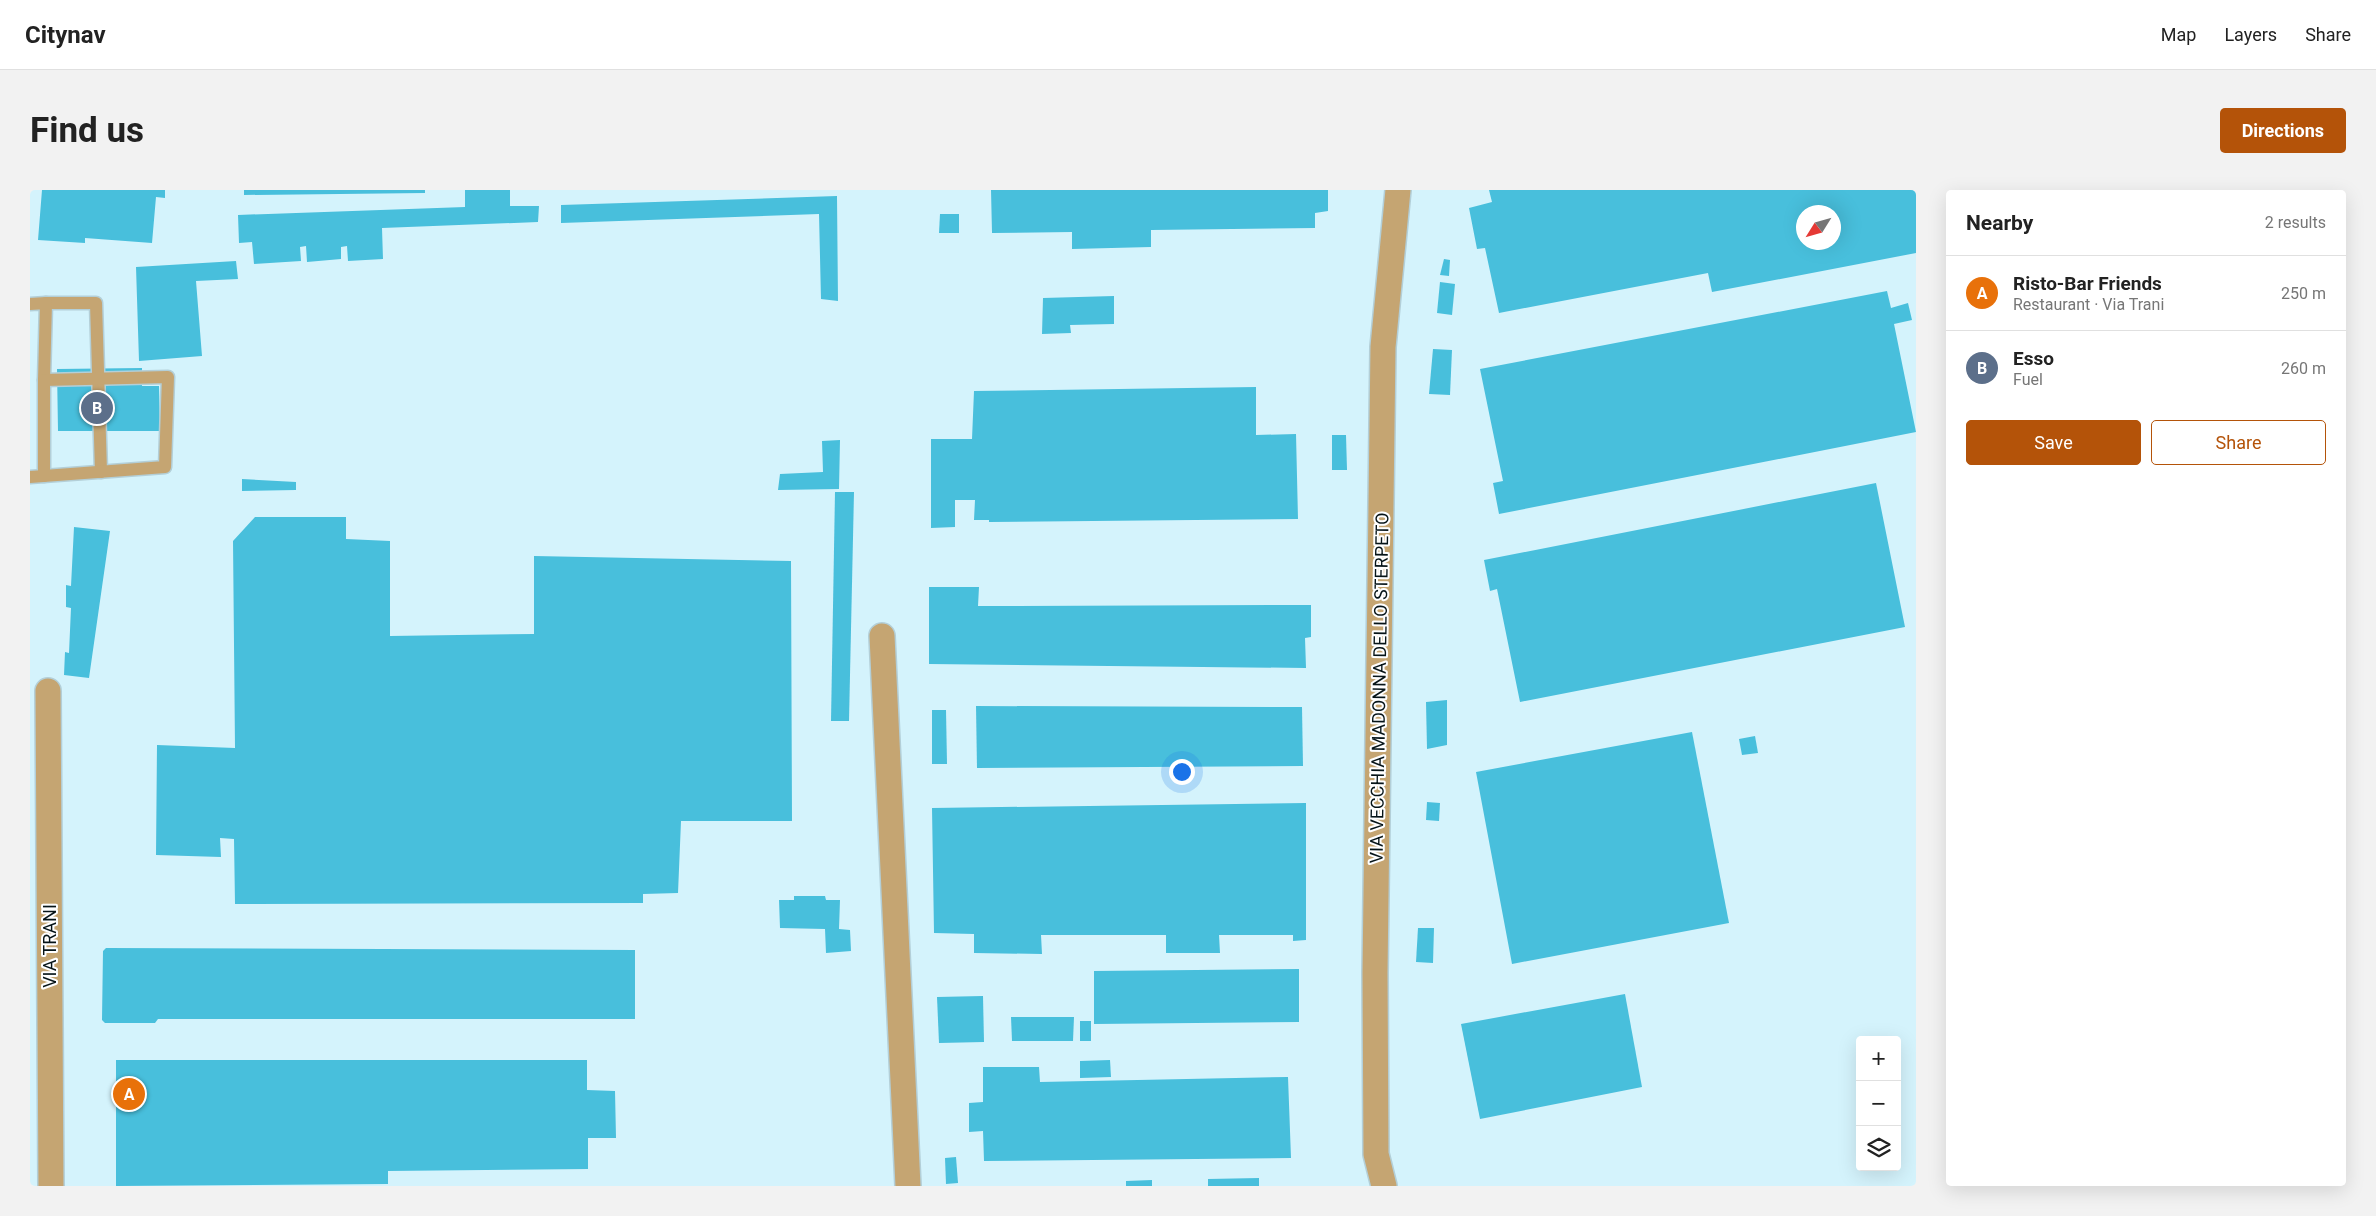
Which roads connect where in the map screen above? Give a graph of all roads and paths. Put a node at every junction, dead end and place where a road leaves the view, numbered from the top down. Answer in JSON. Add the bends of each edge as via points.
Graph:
{"nodes":[{"id":1,"x":1398,"y":190,"type":"edge"},
{"id":2,"x":46,"y":303,"type":"junction"},
{"id":3,"x":30,"y":304,"type":"edge"},
{"id":4,"x":100,"y":379,"type":"junction"},
{"id":5,"x":44,"y":380,"type":"junction"},
{"id":6,"x":101,"y":472,"type":"junction"},
{"id":7,"x":44,"y":476,"type":"junction"},
{"id":8,"x":30,"y":477,"type":"edge"},
{"id":9,"x":882,"y":636,"type":"dead end"},
{"id":10,"x":48,"y":691,"type":"dead end"},
{"id":11,"x":39,"y":817,"type":"edge"},
{"id":12,"x":40,"y":1077,"type":"edge"},
{"id":13,"x":51,"y":1186,"type":"edge"},
{"id":14,"x":908,"y":1186,"type":"edge"},
{"id":15,"x":1384,"y":1186,"type":"edge"}],
"edges":[{"from":1,"to":15,"type":"street","name":"VIA VECCHIA MADONNA DELLO STERPETO","via":[[1383,347],[1375,973],[1376,1154]]},
{"from":2,"to":3,"type":"lane"},
{"from":2,"to":4,"type":"lane","via":[[96,303]]},
{"from":2,"to":5,"type":"lane"},
{"from":4,"to":5,"type":"lane"},
{"from":4,"to":6,"type":"lane"},
{"from":4,"to":6,"type":"lane","via":[[168,377],[166,467]]},
{"from":5,"to":7,"type":"lane"},
{"from":6,"to":7,"type":"lane"},
{"from":7,"to":8,"type":"lane"},
{"from":9,"to":14,"type":"street"},
{"from":10,"to":11,"type":"street","name":"VIA TRANI"},
{"from":11,"to":12,"type":"street","name":"VIA TRANI"},
{"from":12,"to":13,"type":"street","name":"VIA TRANI"}]}
